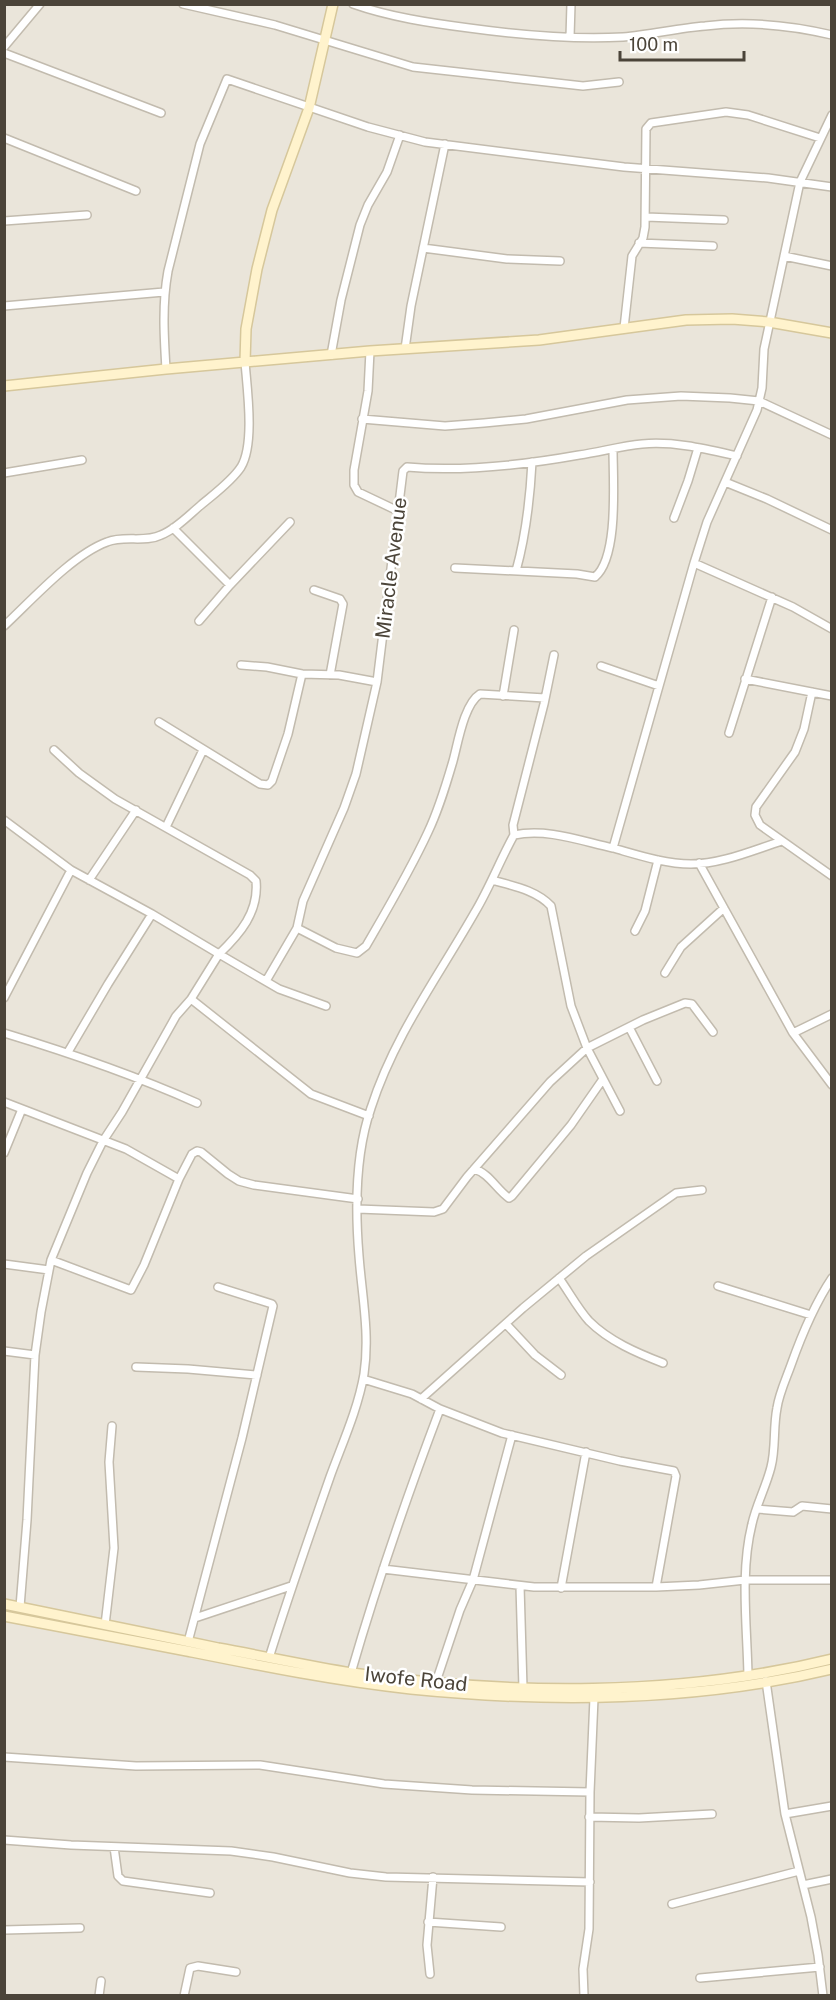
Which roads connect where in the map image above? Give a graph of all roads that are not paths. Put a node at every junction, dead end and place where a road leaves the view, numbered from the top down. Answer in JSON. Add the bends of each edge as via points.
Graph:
{"nodes":[{"id":1,"x":40,"y":4,"type":"edge"},
{"id":2,"x":183,"y":4,"type":"edge"},
{"id":3,"x":333,"y":4,"type":"edge"},
{"id":4,"x":353,"y":4,"type":"edge"},
{"id":5,"x":571,"y":4,"type":"edge"},
{"id":6,"x":831,"y":34,"type":"edge"},
{"id":7,"x":570,"y":37,"type":"junction"},
{"id":8,"x":325,"y":41,"type":"junction"},
{"id":9,"x":4,"y":47,"type":"edge"},
{"id":10,"x":4,"y":53,"type":"edge"},
{"id":11,"x":619,"y":82,"type":"dead end"},
{"id":12,"x":309,"y":108,"type":"junction"},
{"id":13,"x":161,"y":113,"type":"dead end"},
{"id":14,"x":831,"y":116,"type":"edge"},
{"id":15,"x":400,"y":135,"type":"junction"},
{"id":16,"x":4,"y":138,"type":"edge"},
{"id":17,"x":820,"y":138,"type":"junction"},
{"id":18,"x":445,"y":144,"type":"junction"},
{"id":19,"x":646,"y":168,"type":"junction"},
{"id":20,"x":800,"y":182,"type":"junction"},
{"id":21,"x":831,"y":187,"type":"edge"},
{"id":22,"x":136,"y":191,"type":"dead end"},
{"id":23,"x":87,"y":215,"type":"dead end"},
{"id":24,"x":645,"y":217,"type":"junction"},
{"id":25,"x":724,"y":220,"type":"dead end"},
{"id":26,"x":4,"y":221,"type":"edge"},
{"id":27,"x":639,"y":243,"type":"junction"},
{"id":28,"x":713,"y":246,"type":"dead end"},
{"id":29,"x":423,"y":248,"type":"junction"},
{"id":30,"x":784,"y":256,"type":"junction"},
{"id":31,"x":560,"y":261,"type":"dead end"},
{"id":32,"x":831,"y":266,"type":"edge"},
{"id":33,"x":164,"y":292,"type":"junction"},
{"id":34,"x":4,"y":306,"type":"edge"},
{"id":35,"x":770,"y":322,"type":"junction"},
{"id":36,"x":624,"y":328,"type":"junction"},
{"id":37,"x":831,"y":333,"type":"edge"},
{"id":38,"x":405,"y":349,"type":"junction"},
{"id":39,"x":370,"y":351,"type":"junction"},
{"id":40,"x":331,"y":355,"type":"junction"},
{"id":41,"x":244,"y":362,"type":"junction"},
{"id":42,"x":166,"y":369,"type":"junction"},
{"id":43,"x":4,"y":386,"type":"edge"},
{"id":44,"x":759,"y":401,"type":"junction"},
{"id":45,"x":362,"y":419,"type":"junction"},
{"id":46,"x":831,"y":435,"type":"edge"},
{"id":47,"x":698,"y":448,"type":"junction"},
{"id":48,"x":613,"y":449,"type":"junction"},
{"id":49,"x":737,"y":456,"type":"junction"},
{"id":50,"x":82,"y":460,"type":"dead end"},
{"id":51,"x":532,"y":462,"type":"junction"},
{"id":52,"x":4,"y":473,"type":"edge"},
{"id":53,"x":725,"y":482,"type":"junction"},
{"id":54,"x":398,"y":511,"type":"junction"},
{"id":55,"x":674,"y":518,"type":"dead end"},
{"id":56,"x":290,"y":522,"type":"dead end"},
{"id":57,"x":173,"y":528,"type":"junction"},
{"id":58,"x":831,"y":530,"type":"edge"},
{"id":59,"x":694,"y":562,"type":"junction"},
{"id":60,"x":455,"y":568,"type":"dead end"},
{"id":61,"x":516,"y":571,"type":"junction"},
{"id":62,"x":230,"y":585,"type":"junction"},
{"id":63,"x":314,"y":590,"type":"dead end"},
{"id":64,"x":772,"y":597,"type":"junction"},
{"id":65,"x":199,"y":621,"type":"dead end"},
{"id":66,"x":4,"y":626,"type":"edge"},
{"id":67,"x":831,"y":629,"type":"edge"},
{"id":68,"x":514,"y":630,"type":"dead end"},
{"id":69,"x":554,"y":656,"type":"dead end"},
{"id":70,"x":240,"y":664,"type":"dead end"},
{"id":71,"x":601,"y":666,"type":"dead end"},
{"id":72,"x":302,"y":674,"type":"junction"},
{"id":73,"x":330,"y":675,"type":"junction"},
{"id":74,"x":746,"y":679,"type":"junction"},
{"id":75,"x":377,"y":682,"type":"junction"},
{"id":76,"x":659,"y":686,"type":"junction"},
{"id":77,"x":812,"y":692,"type":"junction"},
{"id":78,"x":503,"y":696,"type":"junction"},
{"id":79,"x":831,"y":696,"type":"edge"},
{"id":80,"x":545,"y":698,"type":"junction"},
{"id":81,"x":159,"y":722,"type":"dead end"},
{"id":82,"x":729,"y":733,"type":"dead end"},
{"id":83,"x":54,"y":750,"type":"dead end"},
{"id":84,"x":203,"y":750,"type":"junction"},
{"id":85,"x":136,"y":810,"type":"junction"},
{"id":86,"x":5,"y":820,"type":"edge"},
{"id":87,"x":166,"y":827,"type":"junction"},
{"id":88,"x":514,"y":835,"type":"junction"},
{"id":89,"x":782,"y":840,"type":"junction"},
{"id":90,"x":613,"y":848,"type":"junction"},
{"id":91,"x":658,"y":860,"type":"junction"},
{"id":92,"x":699,"y":863,"type":"junction"},
{"id":93,"x":71,"y":870,"type":"junction"},
{"id":94,"x":831,"y":876,"type":"edge"},
{"id":95,"x":89,"y":880,"type":"junction"},
{"id":96,"x":492,"y":880,"type":"junction"},
{"id":97,"x":724,"y":908,"type":"junction"},
{"id":98,"x":153,"y":914,"type":"junction"},
{"id":99,"x":297,"y":928,"type":"junction"},
{"id":100,"x":635,"y":931,"type":"dead end"},
{"id":101,"x":219,"y":954,"type":"junction"},
{"id":102,"x":665,"y":974,"type":"dead end"},
{"id":103,"x":266,"y":981,"type":"junction"},
{"id":104,"x":4,"y":998,"type":"edge"},
{"id":105,"x":191,"y":999,"type":"junction"},
{"id":106,"x":326,"y":1006,"type":"dead end"},
{"id":107,"x":831,"y":1014,"type":"edge"},
{"id":108,"x":629,"y":1027,"type":"junction"},
{"id":109,"x":713,"y":1032,"type":"dead end"},
{"id":110,"x":4,"y":1033,"type":"edge"},
{"id":111,"x":793,"y":1033,"type":"junction"},
{"id":112,"x":587,"y":1048,"type":"junction"},
{"id":113,"x":68,"y":1052,"type":"junction"},
{"id":114,"x":141,"y":1078,"type":"junction"},
{"id":115,"x":603,"y":1079,"type":"junction"},
{"id":116,"x":657,"y":1081,"type":"dead end"},
{"id":117,"x":831,"y":1085,"type":"edge"},
{"id":118,"x":4,"y":1102,"type":"edge"},
{"id":119,"x":197,"y":1103,"type":"dead end"},
{"id":120,"x":22,"y":1109,"type":"junction"},
{"id":121,"x":620,"y":1111,"type":"dead end"},
{"id":122,"x":369,"y":1116,"type":"junction"},
{"id":123,"x":103,"y":1141,"type":"junction"},
{"id":124,"x":4,"y":1153,"type":"edge"},
{"id":125,"x":474,"y":1169,"type":"junction"},
{"id":126,"x":178,"y":1179,"type":"junction"},
{"id":127,"x":702,"y":1190,"type":"dead end"},
{"id":128,"x":358,"y":1199,"type":"junction"},
{"id":129,"x":358,"y":1209,"type":"junction"},
{"id":130,"x":51,"y":1260,"type":"junction"},
{"id":131,"x":4,"y":1264,"type":"edge"},
{"id":132,"x":49,"y":1270,"type":"junction"},
{"id":133,"x":559,"y":1278,"type":"junction"},
{"id":134,"x":831,"y":1278,"type":"edge"},
{"id":135,"x":718,"y":1286,"type":"dead end"},
{"id":136,"x":218,"y":1287,"type":"dead end"},
{"id":137,"x":828,"y":1291,"type":"edge"},
{"id":138,"x":811,"y":1315,"type":"junction"},
{"id":139,"x":506,"y":1324,"type":"junction"},
{"id":140,"x":4,"y":1351,"type":"edge"},
{"id":141,"x":35,"y":1355,"type":"junction"},
{"id":142,"x":663,"y":1363,"type":"dead end"},
{"id":143,"x":136,"y":1367,"type":"dead end"},
{"id":144,"x":257,"y":1375,"type":"junction"},
{"id":145,"x":561,"y":1375,"type":"dead end"},
{"id":146,"x":363,"y":1379,"type":"junction"},
{"id":147,"x":421,"y":1399,"type":"junction"},
{"id":148,"x":440,"y":1409,"type":"junction"},
{"id":149,"x":112,"y":1426,"type":"dead end"},
{"id":150,"x":512,"y":1435,"type":"junction"},
{"id":151,"x":586,"y":1452,"type":"junction"},
{"id":152,"x":756,"y":1509,"type":"junction"},
{"id":153,"x":831,"y":1509,"type":"edge"},
{"id":154,"x":383,"y":1569,"type":"junction"},
{"id":155,"x":473,"y":1580,"type":"junction"},
{"id":156,"x":745,"y":1580,"type":"junction"},
{"id":157,"x":831,"y":1580,"type":"edge"},
{"id":158,"x":291,"y":1586,"type":"junction"},
{"id":159,"x":520,"y":1586,"type":"junction"},
{"id":160,"x":561,"y":1587,"type":"junction"},
{"id":161,"x":656,"y":1587,"type":"junction"},
{"id":162,"x":4,"y":1604,"type":"edge"},
{"id":163,"x":20,"y":1608,"type":"junction"},
{"id":164,"x":4,"y":1616,"type":"edge"},
{"id":165,"x":195,"y":1618,"type":"junction"},
{"id":166,"x":105,"y":1625,"type":"junction"},
{"id":167,"x":188,"y":1641,"type":"junction"},
{"id":168,"x":269,"y":1658,"type":"junction"},
{"id":169,"x":831,"y":1659,"type":"edge"},
{"id":170,"x":831,"y":1669,"type":"edge"},
{"id":171,"x":351,"y":1672,"type":"junction"},
{"id":172,"x":748,"y":1675,"type":"junction"},
{"id":173,"x":766,"y":1681,"type":"junction"},
{"id":174,"x":436,"y":1682,"type":"junction"},
{"id":175,"x":410,"y":1684,"type":"junction"},
{"id":176,"x":523,"y":1688,"type":"junction"},
{"id":177,"x":594,"y":1698,"type":"junction"},
{"id":178,"x":4,"y":1757,"type":"edge"},
{"id":179,"x":590,"y":1792,"type":"junction"},
{"id":180,"x":831,"y":1806,"type":"edge"},
{"id":181,"x":785,"y":1814,"type":"junction"},
{"id":182,"x":712,"y":1815,"type":"dead end"},
{"id":183,"x":589,"y":1817,"type":"junction"},
{"id":184,"x":4,"y":1840,"type":"edge"},
{"id":185,"x":114,"y":1847,"type":"junction"},
{"id":186,"x":800,"y":1871,"type":"junction"},
{"id":187,"x":433,"y":1877,"type":"junction"},
{"id":188,"x":831,"y":1879,"type":"edge"},
{"id":189,"x":590,"y":1882,"type":"junction"},
{"id":190,"x":803,"y":1885,"type":"junction"},
{"id":191,"x":210,"y":1893,"type":"dead end"},
{"id":192,"x":672,"y":1905,"type":"dead end"},
{"id":193,"x":428,"y":1922,"type":"junction"},
{"id":194,"x":501,"y":1927,"type":"dead end"},
{"id":195,"x":80,"y":1928,"type":"dead end"},
{"id":196,"x":4,"y":1930,"type":"edge"},
{"id":197,"x":820,"y":1967,"type":"junction"},
{"id":198,"x":236,"y":1972,"type":"dead end"},
{"id":199,"x":430,"y":1974,"type":"dead end"},
{"id":200,"x":831,"y":1976,"type":"edge"},
{"id":201,"x":700,"y":1978,"type":"dead end"},
{"id":202,"x":821,"y":1978,"type":"junction"},
{"id":203,"x":101,"y":1981,"type":"dead end"},
{"id":204,"x":99,"y":1995,"type":"edge"},
{"id":205,"x":184,"y":1995,"type":"edge"},
{"id":206,"x":584,"y":1995,"type":"edge"},
{"id":207,"x":823,"y":1995,"type":"edge"}],
"edges":[{"from":1,"to":9,"type":"street"},
{"from":2,"to":8,"type":"street"},
{"from":3,"to":8,"type":"street"},
{"from":4,"to":7,"type":"street","via":[[376,13],[446,25]]},
{"from":5,"to":7,"type":"street"},
{"from":6,"to":7,"type":"street","via":[[760,24],[707,25],[626,37]]},
{"from":8,"to":11,"type":"street","via":[[413,67],[583,86]]},
{"from":8,"to":12,"type":"street"},
{"from":10,"to":13,"type":"street"},
{"from":12,"to":15,"type":"street"},
{"from":12,"to":33,"type":"street","via":[[227,79],[200,144]]},
{"from":12,"to":41,"type":"street","via":[[272,210],[257,269]]},
{"from":14,"to":17,"type":"street"},
{"from":15,"to":18,"type":"street"},
{"from":15,"to":40,"type":"street","via":[[387,172],[360,225]]},
{"from":16,"to":22,"type":"street"},
{"from":17,"to":19,"type":"street","via":[[726,112],[651,123],[646,129]]},
{"from":17,"to":20,"type":"street"},
{"from":18,"to":19,"type":"street"},
{"from":18,"to":29,"type":"street"},
{"from":19,"to":20,"type":"street"},
{"from":19,"to":24,"type":"street"},
{"from":20,"to":21,"type":"street"},
{"from":20,"to":30,"type":"street"},
{"from":23,"to":26,"type":"street"},
{"from":24,"to":25,"type":"street"},
{"from":24,"to":27,"type":"street"},
{"from":27,"to":28,"type":"street"},
{"from":27,"to":36,"type":"street","via":[[633,256]]},
{"from":29,"to":31,"type":"street","via":[[507,259]]},
{"from":29,"to":38,"type":"street"},
{"from":30,"to":32,"type":"street"},
{"from":30,"to":35,"type":"street"},
{"from":33,"to":34,"type":"street"},
{"from":33,"to":42,"type":"street"},
{"from":35,"to":36,"type":"street","via":[[686,320]]},
{"from":35,"to":37,"type":"street"},
{"from":35,"to":44,"type":"street"},
{"from":36,"to":38,"type":"street","via":[[539,340]]},
{"from":38,"to":39,"type":"street"},
{"from":39,"to":40,"type":"street"},
{"from":39,"to":45,"type":"street"},
{"from":40,"to":41,"type":"street"},
{"from":41,"to":42,"type":"street"},
{"from":41,"to":57,"type":"street","via":[[249,407],[246,454],[241,467]]},
{"from":42,"to":43,"type":"street"},
{"from":44,"to":45,"type":"street","via":[[681,396],[627,400],[526,419],[446,426]]},
{"from":44,"to":46,"type":"street"},
{"from":44,"to":49,"type":"street"},
{"from":45,"to":54,"type":"street","via":[[354,485],[358,492]]},
{"from":47,"to":48,"type":"street","name":"Miracle Avenue","via":[[643,444]]},
{"from":47,"to":49,"type":"street","name":"Miracle Avenue"},
{"from":47,"to":55,"type":"street"},
{"from":48,"to":51,"type":"street","name":"Miracle Avenue"},
{"from":48,"to":61,"type":"street","via":[[613,518],[601,572],[595,577]]},
{"from":49,"to":53,"type":"street"},
{"from":50,"to":52,"type":"street"},
{"from":51,"to":54,"type":"street","name":"Miracle Avenue","via":[[474,468],[407,467],[401,474]]},
{"from":51,"to":61,"type":"street","via":[[528,517]]},
{"from":53,"to":58,"type":"street"},
{"from":53,"to":59,"type":"street"},
{"from":54,"to":75,"type":"street","name":"Miracle Avenue"},
{"from":56,"to":62,"type":"street"},
{"from":57,"to":62,"type":"street"},
{"from":57,"to":66,"type":"street","via":[[160,536],[121,538],[97,547],[77,559]]},
{"from":59,"to":64,"type":"street"},
{"from":59,"to":76,"type":"street"},
{"from":60,"to":61,"type":"street"},
{"from":62,"to":65,"type":"street"},
{"from":63,"to":73,"type":"street","via":[[340,599],[343,604]]},
{"from":64,"to":67,"type":"street"},
{"from":64,"to":74,"type":"street"},
{"from":68,"to":78,"type":"street"},
{"from":69,"to":80,"type":"street"},
{"from":70,"to":72,"type":"street"},
{"from":71,"to":76,"type":"street"},
{"from":72,"to":73,"type":"street"},
{"from":72,"to":84,"type":"street","via":[[288,734],[270,784],[260,784]]},
{"from":73,"to":75,"type":"street"},
{"from":74,"to":77,"type":"street"},
{"from":74,"to":82,"type":"street"},
{"from":75,"to":99,"type":"street","name":"Miracle Avenue","via":[[356,774],[303,901]]},
{"from":76,"to":90,"type":"street"},
{"from":77,"to":79,"type":"street"},
{"from":77,"to":89,"type":"street","via":[[795,752],[756,807],[760,825]]},
{"from":78,"to":80,"type":"street"},
{"from":78,"to":99,"type":"street","via":[[480,694],[475,698],[429,830],[366,946],[357,953],[336,948]]},
{"from":80,"to":88,"type":"street","via":[[523,778]]},
{"from":81,"to":84,"type":"street"},
{"from":83,"to":85,"type":"street","via":[[96,786]]},
{"from":84,"to":87,"type":"street"},
{"from":85,"to":87,"type":"street"},
{"from":85,"to":95,"type":"street"},
{"from":86,"to":93,"type":"street"},
{"from":87,"to":101,"type":"street","via":[[256,881],[252,913]]},
{"from":88,"to":90,"type":"street","via":[[530,832],[562,836]]},
{"from":88,"to":96,"type":"street"},
{"from":89,"to":92,"type":"street"},
{"from":89,"to":94,"type":"street"},
{"from":90,"to":91,"type":"street"},
{"from":91,"to":92,"type":"street"},
{"from":91,"to":100,"type":"street","via":[[645,911]]},
{"from":92,"to":97,"type":"street"},
{"from":93,"to":95,"type":"street"},
{"from":93,"to":104,"type":"street"},
{"from":95,"to":98,"type":"street"},
{"from":96,"to":112,"type":"street","via":[[529,891],[551,906],[570,1006]]},
{"from":96,"to":122,"type":"street","via":[[406,1025]]},
{"from":97,"to":102,"type":"street","via":[[681,947]]},
{"from":97,"to":111,"type":"street"},
{"from":98,"to":101,"type":"street"},
{"from":98,"to":113,"type":"street"},
{"from":99,"to":103,"type":"street","name":"Miracle Avenue"},
{"from":101,"to":103,"type":"street"},
{"from":101,"to":105,"type":"street"},
{"from":103,"to":106,"type":"street"},
{"from":105,"to":114,"type":"street","via":[[176,1016]]},
{"from":105,"to":122,"type":"street","via":[[311,1094]]},
{"from":107,"to":111,"type":"street"},
{"from":108,"to":109,"type":"street","via":[[689,1002]]},
{"from":108,"to":112,"type":"street"},
{"from":108,"to":116,"type":"street"},
{"from":110,"to":113,"type":"street"},
{"from":111,"to":117,"type":"street"},
{"from":112,"to":115,"type":"street"},
{"from":112,"to":125,"type":"street","via":[[550,1082]]},
{"from":113,"to":114,"type":"street"},
{"from":114,"to":119,"type":"street"},
{"from":114,"to":123,"type":"street"},
{"from":115,"to":121,"type":"street"},
{"from":115,"to":125,"type":"street","via":[[512,1196],[503,1194],[481,1171]]},
{"from":118,"to":120,"type":"street"},
{"from":120,"to":123,"type":"street"},
{"from":120,"to":124,"type":"street"},
{"from":122,"to":128,"type":"street","via":[[360,1161]]},
{"from":123,"to":126,"type":"street","via":[[126,1149]]},
{"from":123,"to":130,"type":"street"},
{"from":125,"to":129,"type":"street","via":[[443,1209]]},
{"from":126,"to":128,"type":"street","via":[[197,1151],[247,1183]]},
{"from":126,"to":130,"type":"street","via":[[131,1290]]},
{"from":127,"to":133,"type":"street","via":[[676,1193]]},
{"from":128,"to":129,"type":"street"},
{"from":129,"to":146,"type":"street","via":[[367,1328]]},
{"from":130,"to":132,"type":"street"},
{"from":131,"to":132,"type":"street"},
{"from":132,"to":141,"type":"street"},
{"from":133,"to":139,"type":"street"},
{"from":133,"to":142,"type":"street","via":[[589,1321],[635,1353]]},
{"from":134,"to":137,"type":"street"},
{"from":135,"to":138,"type":"street"},
{"from":136,"to":144,"type":"street","via":[[273,1306]]},
{"from":137,"to":138,"type":"street"},
{"from":138,"to":152,"type":"street","via":[[777,1408],[771,1467]]},
{"from":139,"to":145,"type":"street","via":[[535,1355]]},
{"from":139,"to":147,"type":"street"},
{"from":140,"to":141,"type":"street"},
{"from":141,"to":163,"type":"street"},
{"from":143,"to":144,"type":"street"},
{"from":144,"to":165,"type":"street"},
{"from":146,"to":147,"type":"street"},
{"from":146,"to":158,"type":"street"},
{"from":147,"to":148,"type":"street"},
{"from":148,"to":150,"type":"street"},
{"from":148,"to":154,"type":"street"},
{"from":149,"to":166,"type":"street","via":[[109,1462],[114,1548]]},
{"from":150,"to":151,"type":"street"},
{"from":150,"to":155,"type":"street"},
{"from":151,"to":160,"type":"street"},
{"from":151,"to":161,"type":"street","via":[[674,1471],[673,1499]]},
{"from":152,"to":153,"type":"street"},
{"from":152,"to":156,"type":"street"},
{"from":154,"to":155,"type":"street"},
{"from":154,"to":171,"type":"street"},
{"from":155,"to":159,"type":"street"},
{"from":155,"to":174,"type":"street"},
{"from":156,"to":157,"type":"street"},
{"from":156,"to":161,"type":"street"},
{"from":156,"to":172,"type":"street"},
{"from":158,"to":165,"type":"street"},
{"from":158,"to":168,"type":"street"},
{"from":159,"to":160,"type":"street"},
{"from":159,"to":176,"type":"street"},
{"from":160,"to":161,"type":"street"},
{"from":162,"to":163,"type":"street","name":"Iwofe Road"},
{"from":163,"to":166,"type":"street","name":"Iwofe Road"},
{"from":164,"to":175,"type":"street","name":"Iwofe Road","via":[[348,1681]]},
{"from":165,"to":167,"type":"street"},
{"from":166,"to":167,"type":"street","name":"Iwofe Road"},
{"from":167,"to":168,"type":"street","name":"Iwofe Road"},
{"from":168,"to":171,"type":"street","name":"Iwofe Road"},
{"from":169,"to":172,"type":"street","name":"Iwofe Road"},
{"from":170,"to":173,"type":"street","name":"Iwofe Road"},
{"from":171,"to":175,"type":"street","name":"Iwofe Road"},
{"from":172,"to":176,"type":"street","name":"Iwofe Road","via":[[665,1684]]},
{"from":173,"to":177,"type":"street","name":"Iwofe Road"},
{"from":173,"to":181,"type":"street"},
{"from":174,"to":175,"type":"street","name":"Iwofe Road"},
{"from":174,"to":176,"type":"street","name":"Iwofe Road"},
{"from":175,"to":177,"type":"street","name":"Iwofe Road","via":[[512,1696]]},
{"from":177,"to":179,"type":"street"},
{"from":178,"to":179,"type":"street","via":[[136,1766],[260,1765],[384,1784]]},
{"from":179,"to":183,"type":"street"},
{"from":180,"to":181,"type":"street"},
{"from":181,"to":186,"type":"street"},
{"from":182,"to":183,"type":"street"},
{"from":183,"to":189,"type":"street"},
{"from":184,"to":185,"type":"street"},
{"from":185,"to":187,"type":"street","via":[[231,1851],[350,1873]]},
{"from":185,"to":191,"type":"street","via":[[118,1876],[123,1881]]},
{"from":186,"to":190,"type":"street"},
{"from":186,"to":192,"type":"street"},
{"from":187,"to":189,"type":"street"},
{"from":187,"to":193,"type":"street"},
{"from":188,"to":190,"type":"street"},
{"from":189,"to":206,"type":"street"},
{"from":190,"to":197,"type":"street"},
{"from":193,"to":194,"type":"street"},
{"from":193,"to":199,"type":"street"},
{"from":195,"to":196,"type":"street"},
{"from":197,"to":201,"type":"street"},
{"from":197,"to":202,"type":"street"},
{"from":198,"to":205,"type":"street","via":[[190,1968]]},
{"from":200,"to":202,"type":"street"},
{"from":202,"to":207,"type":"street"},
{"from":203,"to":204,"type":"street"}]}
